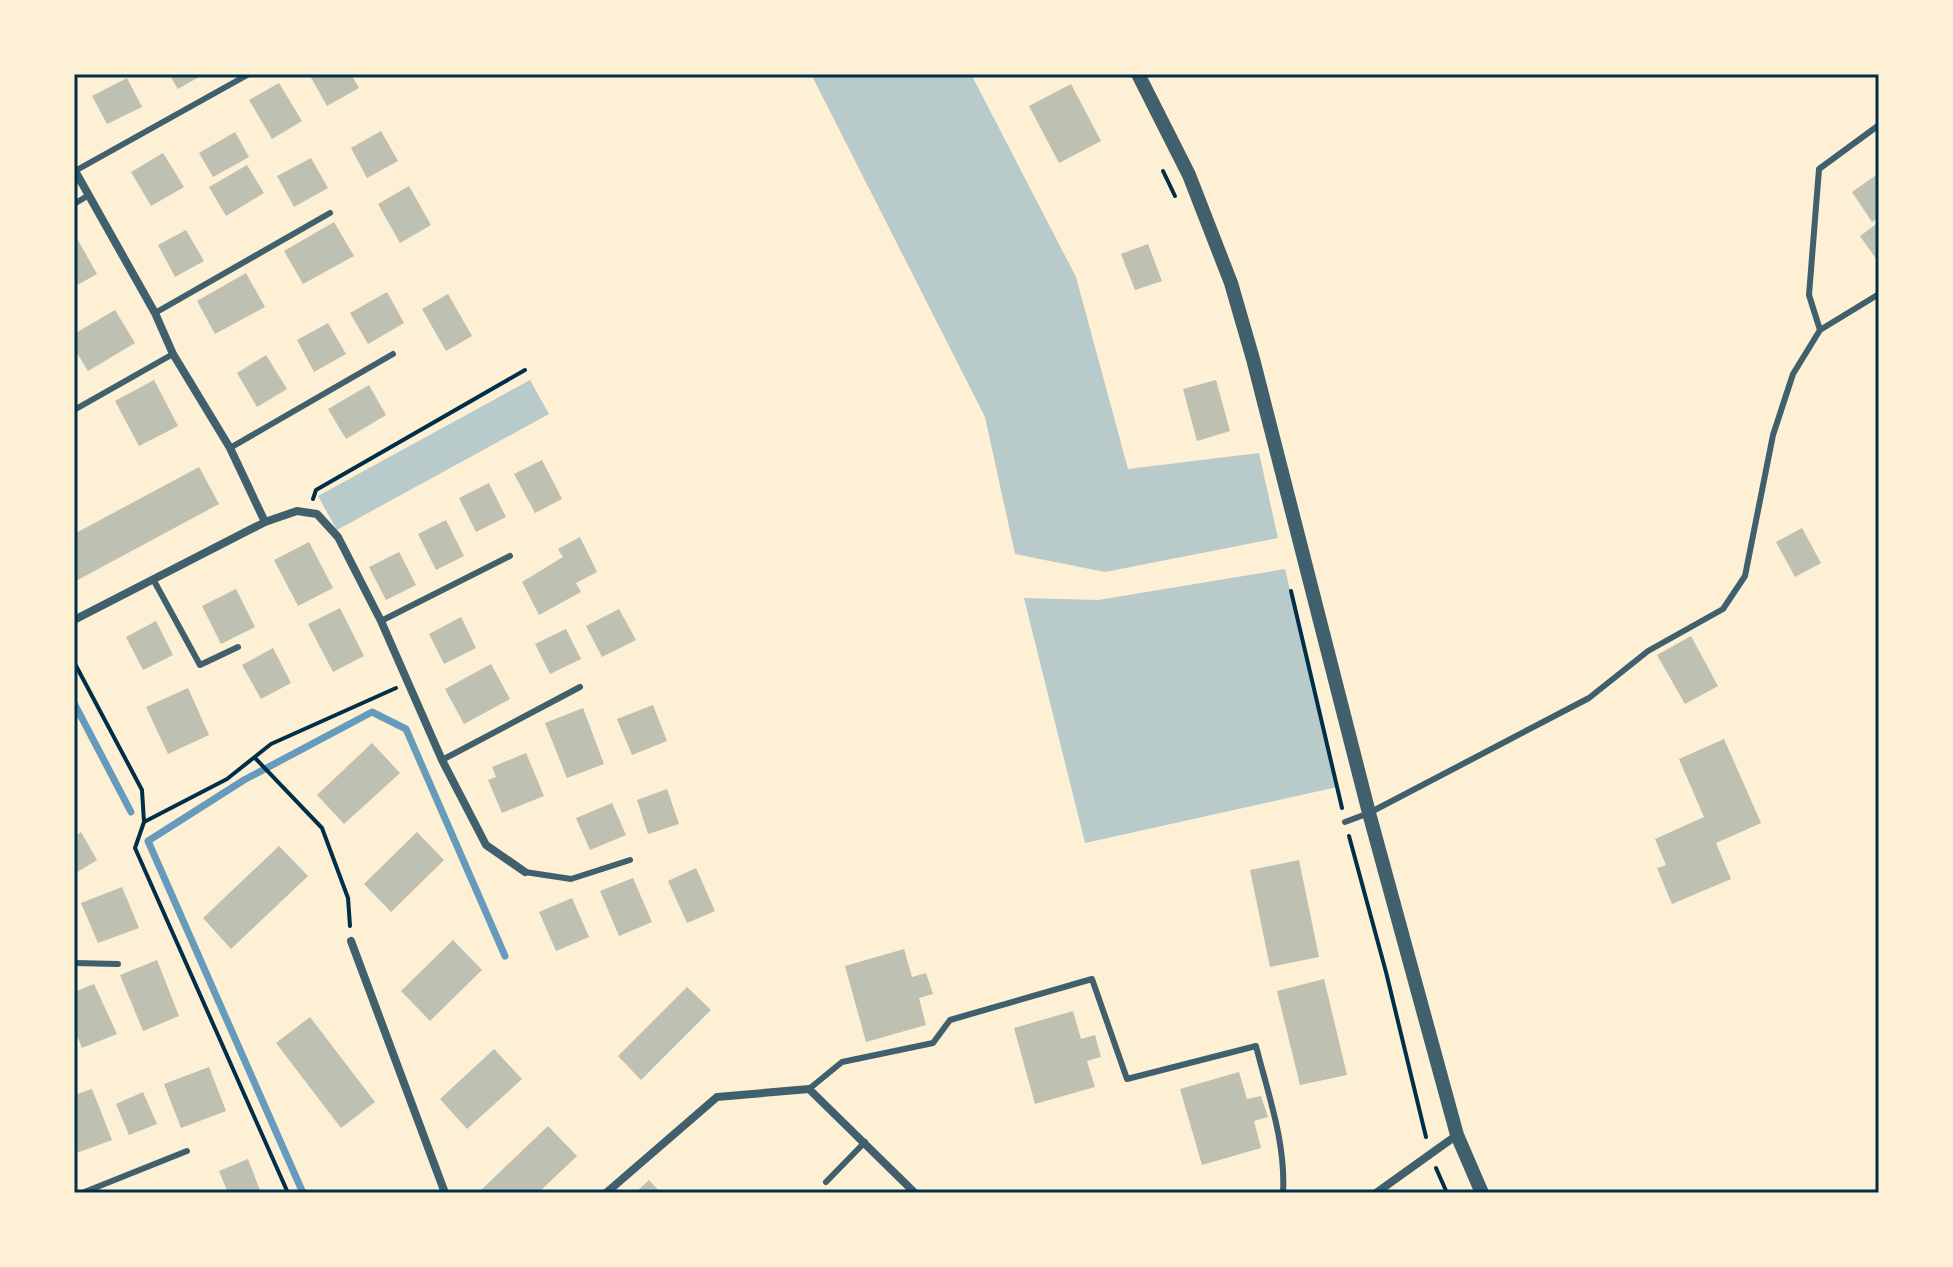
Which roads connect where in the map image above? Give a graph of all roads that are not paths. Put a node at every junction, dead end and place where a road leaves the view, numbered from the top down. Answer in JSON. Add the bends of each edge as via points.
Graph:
{"nodes":[{"id":1,"x":249,"y":74,"type":"edge"},
{"id":2,"x":1138,"y":74,"type":"edge"},
{"id":3,"x":1879,"y":125,"type":"edge"},
{"id":4,"x":75,"y":170,"type":"edge"},
{"id":5,"x":89,"y":195,"type":"junction"},
{"id":6,"x":74,"y":204,"type":"edge"},
{"id":7,"x":330,"y":213,"type":"dead end"},
{"id":8,"x":1879,"y":294,"type":"edge"},
{"id":9,"x":155,"y":313,"type":"junction"},
{"id":10,"x":1820,"y":330,"type":"junction"},
{"id":11,"x":173,"y":354,"type":"junction"},
{"id":12,"x":393,"y":354,"type":"dead end"},
{"id":13,"x":74,"y":410,"type":"edge"},
{"id":14,"x":230,"y":448,"type":"junction"},
{"id":15,"x":265,"y":522,"type":"junction"},
{"id":16,"x":510,"y":556,"type":"dead end"},
{"id":17,"x":153,"y":579,"type":"junction"},
{"id":18,"x":74,"y":620,"type":"edge"},
{"id":19,"x":381,"y":621,"type":"junction"},
{"id":20,"x":238,"y":647,"type":"dead end"},
{"id":21,"x":580,"y":687,"type":"dead end"},
{"id":22,"x":442,"y":760,"type":"junction"},
{"id":23,"x":1369,"y":813,"type":"junction"},
{"id":24,"x":1345,"y":822,"type":"road end"},
{"id":25,"x":630,"y":860,"type":"dead end"},
{"id":26,"x":525,"y":872,"type":"joint"},
{"id":27,"x":351,"y":941,"type":"road end"},
{"id":28,"x":74,"y":963,"type":"edge"},
{"id":29,"x":118,"y":964,"type":"dead end"},
{"id":30,"x":809,"y":1089,"type":"junction"},
{"id":31,"x":1457,"y":1135,"type":"junction"},
{"id":32,"x":865,"y":1142,"type":"junction"},
{"id":33,"x":187,"y":1151,"type":"dead end"},
{"id":34,"x":826,"y":1182,"type":"dead end"},
{"id":35,"x":82,"y":1193,"type":"edge"},
{"id":36,"x":445,"y":1193,"type":"edge"},
{"id":37,"x":606,"y":1193,"type":"edge"},
{"id":38,"x":915,"y":1193,"type":"edge"},
{"id":39,"x":1283,"y":1193,"type":"edge"},
{"id":40,"x":1376,"y":1193,"type":"edge"},
{"id":41,"x":1482,"y":1193,"type":"edge"}],
"edges":[{"from":1,"to":4,"type":"lane"},
{"from":2,"to":23,"type":"street","via":[[1189,175],[1231,283]]},
{"from":3,"to":10,"type":"lane","via":[[1819,169],[1809,295]]},
{"from":4,"to":5,"type":"street"},
{"from":5,"to":6,"type":"lane"},
{"from":5,"to":9,"type":"street"},
{"from":7,"to":9,"type":"lane"},
{"from":8,"to":10,"type":"lane"},
{"from":9,"to":11,"type":"street"},
{"from":10,"to":23,"type":"lane","via":[[1793,374],[1773,435],[1745,576],[1723,609],[1648,651],[1589,698]]},
{"from":11,"to":13,"type":"lane"},
{"from":11,"to":14,"type":"street"},
{"from":12,"to":14,"type":"lane"},
{"from":14,"to":15,"type":"street"},
{"from":15,"to":17,"type":"street"},
{"from":15,"to":19,"type":"street","via":[[297,511],[317,514],[338,537]]},
{"from":16,"to":19,"type":"lane"},
{"from":17,"to":18,"type":"street"},
{"from":17,"to":20,"type":"lane","via":[[200,665]]},
{"from":19,"to":22,"type":"street"},
{"from":21,"to":22,"type":"lane"},
{"from":22,"to":26,"type":"street","via":[[486,845]]},
{"from":23,"to":24,"type":"lane"},
{"from":23,"to":31,"type":"street"},
{"from":25,"to":26,"type":"lane","via":[[571,879]]},
{"from":27,"to":36,"type":"street"},
{"from":28,"to":29,"type":"lane"},
{"from":30,"to":32,"type":"street"},
{"from":30,"to":37,"type":"street","via":[[717,1097]]},
{"from":30,"to":39,"type":"lane","via":[[842,1062],[933,1043],[950,1020],[1092,979],[1127,1079],[1256,1046],[1281,1144]]},
{"from":31,"to":40,"type":"street"},
{"from":31,"to":41,"type":"street"},
{"from":32,"to":34,"type":"lane"},
{"from":32,"to":38,"type":"street"},
{"from":33,"to":35,"type":"lane"}]}
